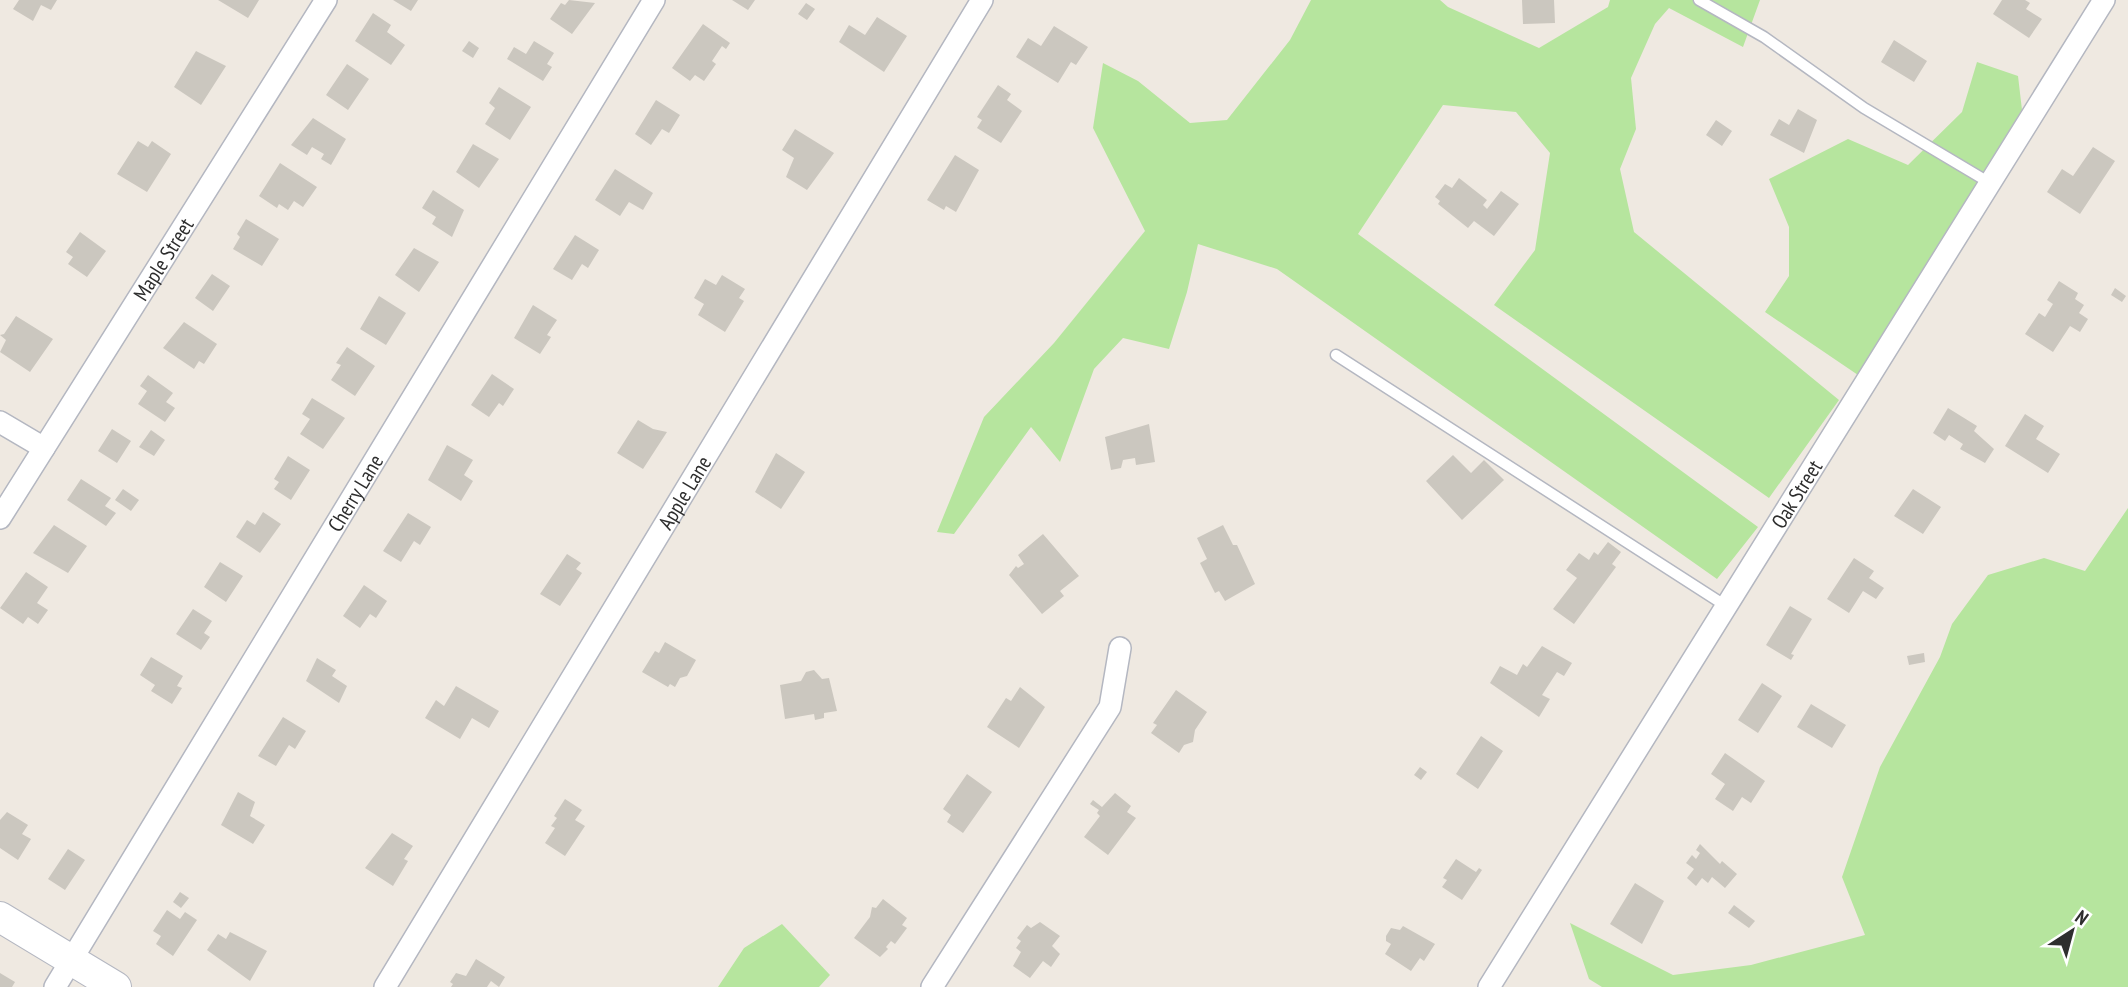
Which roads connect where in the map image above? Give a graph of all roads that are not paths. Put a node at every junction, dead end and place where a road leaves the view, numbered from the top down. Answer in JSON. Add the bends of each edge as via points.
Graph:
{"nodes":[{"id":1,"x":327,"y":0,"type":"edge"},
{"id":2,"x":654,"y":0,"type":"edge"},
{"id":3,"x":982,"y":0,"type":"edge"},
{"id":4,"x":1699,"y":0,"type":"edge"},
{"id":5,"x":2104,"y":0,"type":"edge"},
{"id":6,"x":1990,"y":183,"type":"junction"},
{"id":7,"x":1336,"y":355,"type":"dead end"},
{"id":8,"x":0,"y":422,"type":"edge"},
{"id":9,"x":44,"y":448,"type":"junction"},
{"id":10,"x":0,"y":518,"type":"edge"},
{"id":11,"x":1726,"y":606,"type":"junction"},
{"id":12,"x":1120,"y":649,"type":"dead end"},
{"id":13,"x":0,"y":917,"type":"edge"},
{"id":14,"x":72,"y":959,"type":"junction"},
{"id":15,"x":55,"y":987,"type":"edge"},
{"id":16,"x":116,"y":987,"type":"edge"},
{"id":17,"x":385,"y":987,"type":"edge"},
{"id":18,"x":932,"y":987,"type":"edge"},
{"id":19,"x":1489,"y":987,"type":"edge"}],
"edges":[{"from":1,"to":9,"type":"street","name":"Maple Street"},
{"from":2,"to":14,"type":"street","name":"Cherry Lane"},
{"from":3,"to":17,"type":"street","name":"Apple Lane"},
{"from":4,"to":6,"type":"lane","via":[[1763,37],[1864,108]]},
{"from":5,"to":6,"type":"street","name":"Oak Street"},
{"from":6,"to":11,"type":"street","name":"Oak Street"},
{"from":7,"to":11,"type":"lane"},
{"from":8,"to":9,"type":"street"},
{"from":9,"to":10,"type":"street","name":"Maple Street"},
{"from":11,"to":19,"type":"street","name":"Oak Street"},
{"from":12,"to":18,"type":"street","via":[[1111,707]]},
{"from":13,"to":14,"type":"street"},
{"from":14,"to":15,"type":"street","name":"Cherry Lane"},
{"from":14,"to":16,"type":"street"}]}
